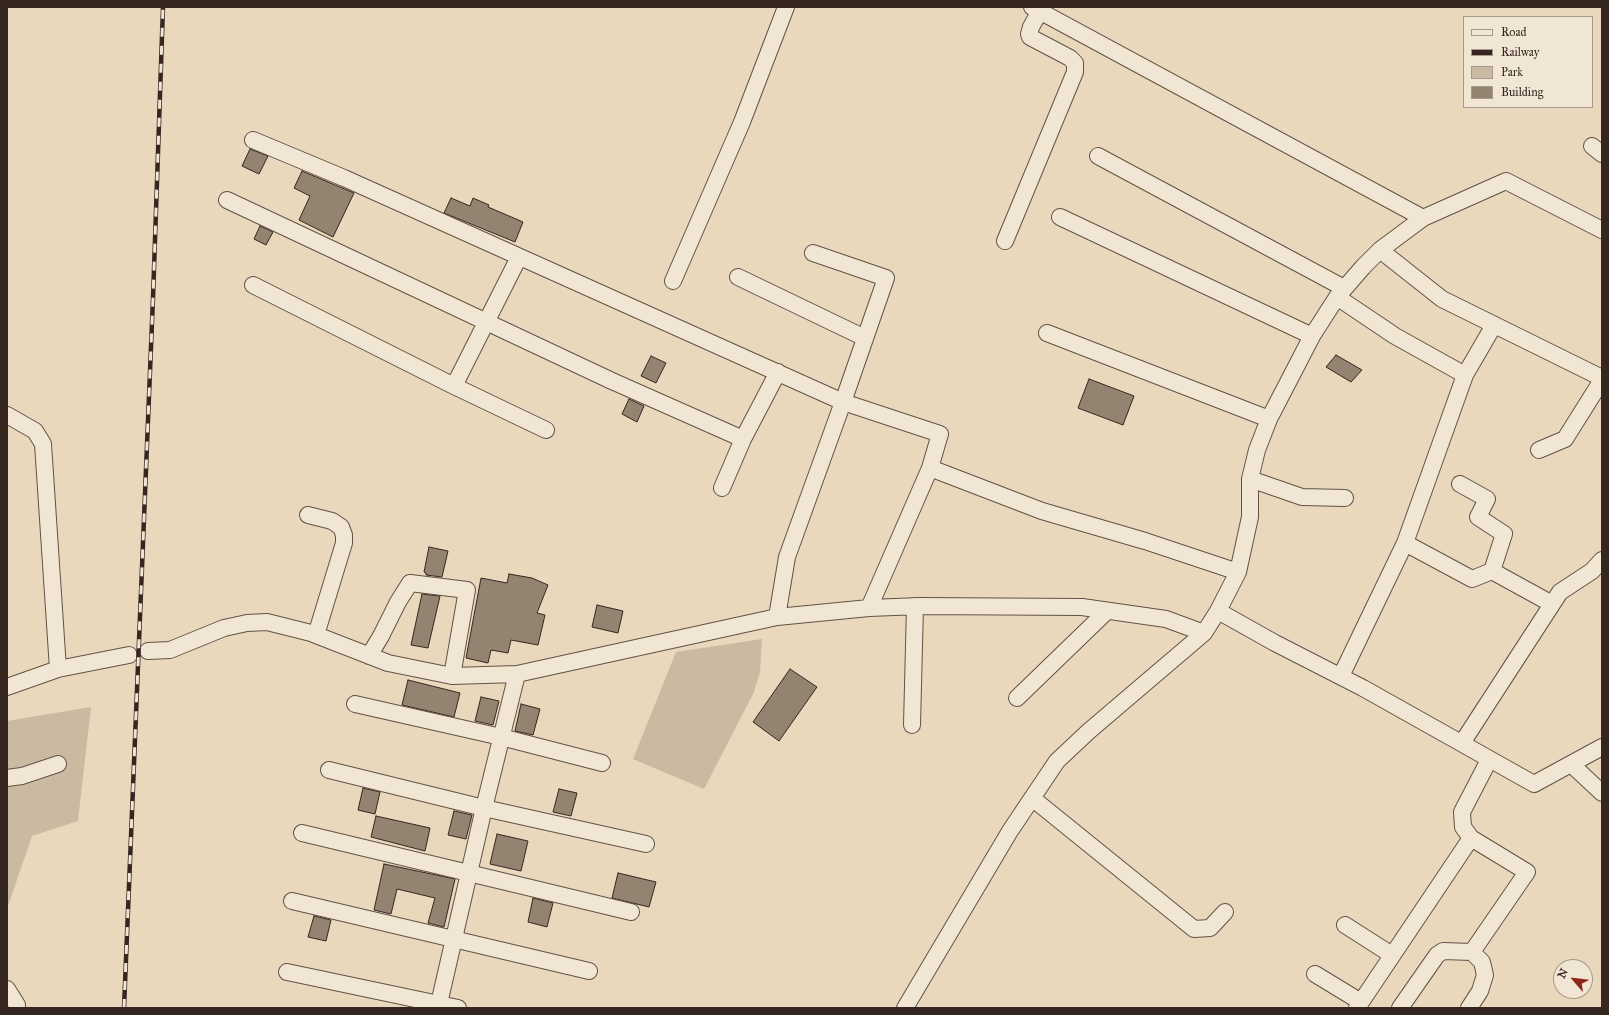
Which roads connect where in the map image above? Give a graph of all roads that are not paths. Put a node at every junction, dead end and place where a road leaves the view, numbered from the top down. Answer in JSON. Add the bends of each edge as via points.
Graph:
{"nodes":[{"id":1,"x":786,"y":7,"type":"edge"},
{"id":2,"x":1036,"y":9,"type":"edge"},
{"id":3,"x":253,"y":140,"type":"dead end"},
{"id":4,"x":1098,"y":156,"type":"dead end"},
{"id":5,"x":227,"y":200,"type":"dead end"},
{"id":6,"x":1060,"y":217,"type":"dead end"},
{"id":7,"x":1422,"y":218,"type":"junction"},
{"id":8,"x":1602,"y":230,"type":"edge"},
{"id":9,"x":1005,"y":241,"type":"dead end"},
{"id":10,"x":1380,"y":250,"type":"junction"},
{"id":11,"x":813,"y":253,"type":"dead end"},
{"id":12,"x":520,"y":256,"type":"junction"},
{"id":13,"x":738,"y":277,"type":"dead end"},
{"id":14,"x":673,"y":281,"type":"dead end"},
{"id":15,"x":253,"y":285,"type":"dead end"},
{"id":16,"x":1340,"y":292,"type":"junction"},
{"id":17,"x":487,"y":322,"type":"junction"},
{"id":18,"x":1494,"y":325,"type":"junction"},
{"id":19,"x":1047,"y":333,"type":"dead end"},
{"id":20,"x":1312,"y":336,"type":"junction"},
{"id":21,"x":865,"y":338,"type":"junction"},
{"id":22,"x":778,"y":372,"type":"junction"},
{"id":23,"x":1465,"y":375,"type":"junction"},
{"id":24,"x":1602,"y":379,"type":"edge"},
{"id":25,"x":454,"y":386,"type":"junction"},
{"id":26,"x":843,"y":402,"type":"junction"},
{"id":27,"x":7,"y":415,"type":"edge"},
{"id":28,"x":1270,"y":419,"type":"junction"},
{"id":29,"x":546,"y":430,"type":"dead end"},
{"id":30,"x":743,"y":439,"type":"junction"},
{"id":31,"x":1539,"y":450,"type":"dead end"},
{"id":32,"x":930,"y":468,"type":"junction"},
{"id":33,"x":1250,"y":479,"type":"junction"},
{"id":34,"x":1460,"y":484,"type":"dead end"},
{"id":35,"x":722,"y":488,"type":"dead end"},
{"id":36,"x":1346,"y":498,"type":"dead end"},
{"id":37,"x":308,"y":515,"type":"dead end"},
{"id":38,"x":1405,"y":543,"type":"junction"},
{"id":39,"x":1602,"y":560,"type":"edge"},
{"id":40,"x":1492,"y":571,"type":"junction"},
{"id":41,"x":1238,"y":572,"type":"junction"},
{"id":42,"x":1552,"y":604,"type":"junction"},
{"id":43,"x":915,"y":606,"type":"junction"},
{"id":44,"x":868,"y":608,"type":"junction"},
{"id":45,"x":1218,"y":610,"type":"junction"},
{"id":46,"x":1107,"y":611,"type":"junction"},
{"id":47,"x":777,"y":617,"type":"junction"},
{"id":48,"x":1204,"y":633,"type":"junction"},
{"id":49,"x":316,"y":635,"type":"junction"},
{"id":50,"x":148,"y":651,"type":"dead end"},
{"id":51,"x":129,"y":655,"type":"dead end"},
{"id":52,"x":369,"y":656,"type":"junction"},
{"id":53,"x":58,"y":669,"type":"junction"},
{"id":54,"x":517,"y":674,"type":"junction"},
{"id":55,"x":452,"y":676,"type":"junction"},
{"id":56,"x":1340,"y":676,"type":"junction"},
{"id":57,"x":7,"y":688,"type":"edge"},
{"id":58,"x":1017,"y":698,"type":"dead end"},
{"id":59,"x":355,"y":704,"type":"dead end"},
{"id":60,"x":912,"y":725,"type":"dead end"},
{"id":61,"x":501,"y":737,"type":"junction"},
{"id":62,"x":1462,"y":743,"type":"junction"},
{"id":63,"x":1602,"y":747,"type":"edge"},
{"id":64,"x":1489,"y":760,"type":"junction"},
{"id":65,"x":602,"y":763,"type":"dead end"},
{"id":66,"x":58,"y":764,"type":"dead end"},
{"id":67,"x":1571,"y":764,"type":"junction"},
{"id":68,"x":329,"y":770,"type":"dead end"},
{"id":69,"x":7,"y":778,"type":"edge"},
{"id":70,"x":1602,"y":793,"type":"edge"},
{"id":71,"x":1032,"y":798,"type":"junction"},
{"id":72,"x":484,"y":808,"type":"junction"},
{"id":73,"x":302,"y":833,"type":"dead end"},
{"id":74,"x":1471,"y":838,"type":"junction"},
{"id":75,"x":646,"y":844,"type":"dead end"},
{"id":76,"x":469,"y":873,"type":"junction"},
{"id":77,"x":292,"y":901,"type":"dead end"},
{"id":78,"x":632,"y":912,"type":"dead end"},
{"id":79,"x":1224,"y":912,"type":"dead end"},
{"id":80,"x":1345,"y":925,"type":"dead end"},
{"id":81,"x":454,"y":938,"type":"junction"},
{"id":82,"x":1472,"y":952,"type":"junction"},
{"id":83,"x":1392,"y":954,"type":"junction"},
{"id":84,"x":589,"y":971,"type":"dead end"},
{"id":85,"x":287,"y":972,"type":"dead end"},
{"id":86,"x":1315,"y":974,"type":"dead end"},
{"id":87,"x":7,"y":989,"type":"edge"},
{"id":88,"x":1359,"y":1005,"type":"edge"},
{"id":89,"x":439,"y":1006,"type":"edge"},
{"id":90,"x":17,"y":1008,"type":"edge"},
{"id":91,"x":458,"y":1008,"type":"edge"},
{"id":92,"x":905,"y":1008,"type":"edge"},
{"id":93,"x":1400,"y":1008,"type":"edge"},
{"id":94,"x":1469,"y":1008,"type":"edge"}],
"edges":[{"from":1,"to":14,"type":"street","via":[[742,122]]},
{"from":2,"to":7,"type":"street"},
{"from":2,"to":9,"type":"street","via":[[1030,37],[1070,58],[1075,63],[1075,72]]},
{"from":3,"to":12,"type":"street"},
{"from":4,"to":16,"type":"street"},
{"from":5,"to":17,"type":"street"},
{"from":6,"to":20,"type":"street"},
{"from":7,"to":8,"type":"street","via":[[1506,181]]},
{"from":7,"to":10,"type":"street"},
{"from":10,"to":16,"type":"street"},
{"from":10,"to":18,"type":"street","via":[[1442,299]]},
{"from":11,"to":21,"type":"street","via":[[886,278]]},
{"from":12,"to":17,"type":"street"},
{"from":12,"to":22,"type":"street"},
{"from":13,"to":21,"type":"street"},
{"from":15,"to":25,"type":"street"},
{"from":16,"to":20,"type":"street"},
{"from":16,"to":23,"type":"street","via":[[1395,336]]},
{"from":17,"to":25,"type":"street"},
{"from":17,"to":30,"type":"street"},
{"from":18,"to":23,"type":"street"},
{"from":18,"to":24,"type":"street"},
{"from":19,"to":28,"type":"street"},
{"from":20,"to":28,"type":"street"},
{"from":21,"to":26,"type":"street"},
{"from":22,"to":26,"type":"street"},
{"from":22,"to":30,"type":"street"},
{"from":23,"to":38,"type":"street"},
{"from":24,"to":31,"type":"street","via":[[1565,439]]},
{"from":25,"to":29,"type":"street"},
{"from":26,"to":32,"type":"street","via":[[940,434]]},
{"from":26,"to":47,"type":"street","via":[[787,557]]},
{"from":27,"to":53,"type":"street","via":[[35,431],[43,444]]},
{"from":28,"to":33,"type":"street","via":[[1257,450]]},
{"from":30,"to":35,"type":"street"},
{"from":32,"to":41,"type":"street","via":[[1042,511]]},
{"from":32,"to":44,"type":"street"},
{"from":33,"to":36,"type":"street","via":[[1302,497]]},
{"from":33,"to":41,"type":"street","via":[[1250,517]]},
{"from":34,"to":40,"type":"street","via":[[1487,499],[1478,517],[1504,534]]},
{"from":37,"to":49,"type":"street","via":[[332,521],[341,527],[344,535],[342,553]]},
{"from":38,"to":40,"type":"street","via":[[1472,579]]},
{"from":38,"to":56,"type":"street"},
{"from":39,"to":42,"type":"street","via":[[1592,571],[1560,592]]},
{"from":40,"to":42,"type":"street"},
{"from":41,"to":45,"type":"street"},
{"from":42,"to":62,"type":"street"},
{"from":43,"to":44,"type":"street"},
{"from":43,"to":46,"type":"street","via":[[1082,607]]},
{"from":43,"to":60,"type":"street"},
{"from":44,"to":47,"type":"street"},
{"from":45,"to":48,"type":"street"},
{"from":45,"to":56,"type":"street"},
{"from":46,"to":48,"type":"street","via":[[1166,618]]},
{"from":46,"to":58,"type":"street"},
{"from":47,"to":54,"type":"street"},
{"from":48,"to":71,"type":"street","via":[[1057,761]]},
{"from":49,"to":50,"type":"street","via":[[267,622],[247,623],[224,628],[170,650]]},
{"from":49,"to":52,"type":"street"},
{"from":51,"to":53,"type":"street"},
{"from":52,"to":55,"type":"street","via":[[388,663]]},
{"from":52,"to":55,"type":"street","via":[[410,583],[467,590]]},
{"from":53,"to":57,"type":"street"},
{"from":54,"to":55,"type":"street"},
{"from":54,"to":61,"type":"street"},
{"from":56,"to":62,"type":"street"},
{"from":59,"to":61,"type":"street"},
{"from":61,"to":65,"type":"street"},
{"from":61,"to":72,"type":"street"},
{"from":62,"to":64,"type":"street"},
{"from":63,"to":67,"type":"street"},
{"from":64,"to":67,"type":"street","via":[[1534,784]]},
{"from":64,"to":74,"type":"street","via":[[1462,812],[1464,826]]},
{"from":66,"to":69,"type":"street","via":[[22,776]]},
{"from":67,"to":70,"type":"street"},
{"from":68,"to":72,"type":"street"},
{"from":71,"to":79,"type":"street","via":[[1194,929],[1210,928]]},
{"from":71,"to":92,"type":"street"},
{"from":72,"to":75,"type":"street"},
{"from":72,"to":76,"type":"street"},
{"from":73,"to":76,"type":"street"},
{"from":74,"to":82,"type":"street","via":[[1527,872]]},
{"from":74,"to":83,"type":"street"},
{"from":76,"to":78,"type":"street"},
{"from":76,"to":81,"type":"street"},
{"from":77,"to":81,"type":"street"},
{"from":80,"to":83,"type":"street"},
{"from":81,"to":84,"type":"street"},
{"from":81,"to":89,"type":"street"},
{"from":82,"to":93,"type":"street","via":[[1443,951],[1437,955]]},
{"from":82,"to":94,"type":"street","via":[[1482,962],[1485,975],[1480,991]]},
{"from":83,"to":88,"type":"street"},
{"from":85,"to":89,"type":"street"},
{"from":86,"to":88,"type":"street"},
{"from":87,"to":90,"type":"street"},
{"from":89,"to":91,"type":"street"}]}
